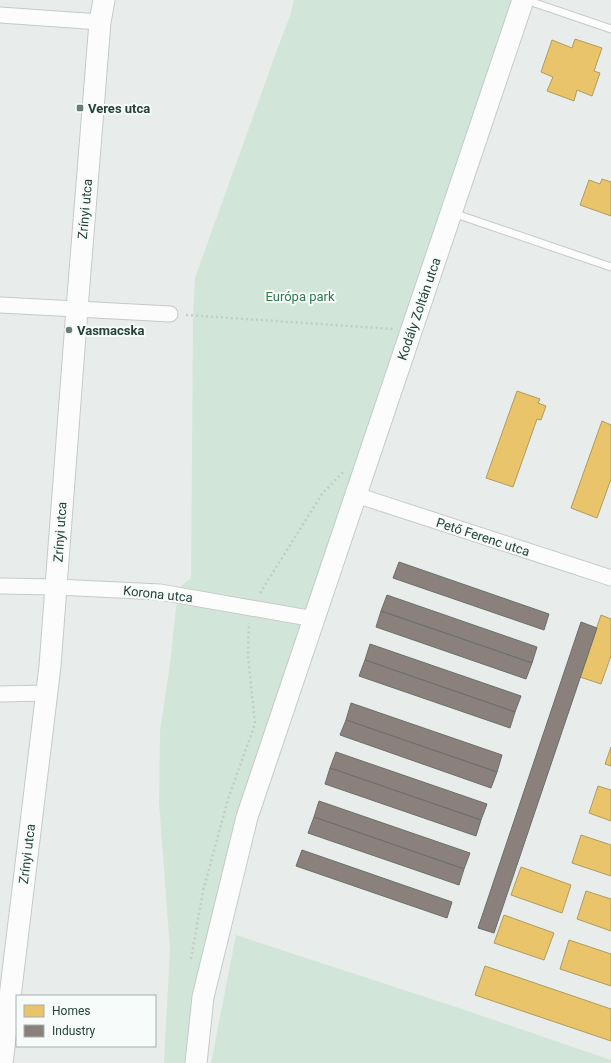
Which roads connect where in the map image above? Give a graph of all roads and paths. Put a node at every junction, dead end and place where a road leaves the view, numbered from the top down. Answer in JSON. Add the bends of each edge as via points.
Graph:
{"nodes":[{"id":1,"x":104,"y":0,"type":"edge"},
{"id":2,"x":524,"y":0,"type":"edge"},
{"id":3,"x":0,"y":15,"type":"edge"},
{"id":4,"x":100,"y":22,"type":"junction"},
{"id":5,"x":611,"y":29,"type":"edge"},
{"id":6,"x":451,"y":212,"type":"junction"},
{"id":7,"x":611,"y":267,"type":"edge"},
{"id":8,"x":0,"y":305,"type":"edge"},
{"id":9,"x":77,"y":308,"type":"junction"},
{"id":10,"x":170,"y":314,"type":"joint"},
{"id":11,"x":411,"y":331,"type":"junction"},
{"id":12,"x":356,"y":495,"type":"junction"},
{"id":13,"x":611,"y":578,"type":"edge"},
{"id":14,"x":0,"y":586,"type":"edge"},
{"id":15,"x":56,"y":587,"type":"junction"},
{"id":16,"x":314,"y":619,"type":"junction"},
{"id":17,"x":47,"y":692,"type":"junction"},
{"id":18,"x":0,"y":694,"type":"edge"},
{"id":19,"x":2,"y":1063,"type":"edge"},
{"id":20,"x":196,"y":1063,"type":"edge"}],
"edges":[{"from":1,"to":4,"type":"street","name":"Zrínyi utca"},
{"from":2,"to":5,"type":"lane"},
{"from":2,"to":6,"type":"street","name":"Kodály Zoltán utca"},
{"from":3,"to":4,"type":"street"},
{"from":4,"to":9,"type":"street","name":"Zrínyi utca"},
{"from":6,"to":7,"type":"lane"},
{"from":6,"to":11,"type":"street","name":"Kodály Zoltán utca"},
{"from":8,"to":9,"type":"street"},
{"from":9,"to":10,"type":"street"},
{"from":9,"to":15,"type":"street","name":"Zrínyi utca"},
{"from":10,"to":11,"type":"path"},
{"from":11,"to":12,"type":"street","name":"Kodály Zoltán utca"},
{"from":12,"to":13,"type":"street","name":"Pető Ferenc utca"},
{"from":12,"to":16,"type":"street","name":"Kodály Zoltán utca"},
{"from":14,"to":15,"type":"street","name":"Korona utca"},
{"from":15,"to":16,"type":"street","name":"Korona utca","via":[[160,592]]},
{"from":15,"to":17,"type":"street","name":"Zrínyi utca"},
{"from":16,"to":20,"type":"street","name":"Kodály Zoltán utca","via":[[247,817],[203,997]]},
{"from":17,"to":18,"type":"street"},
{"from":17,"to":19,"type":"street","name":"Zrínyi utca"}]}
